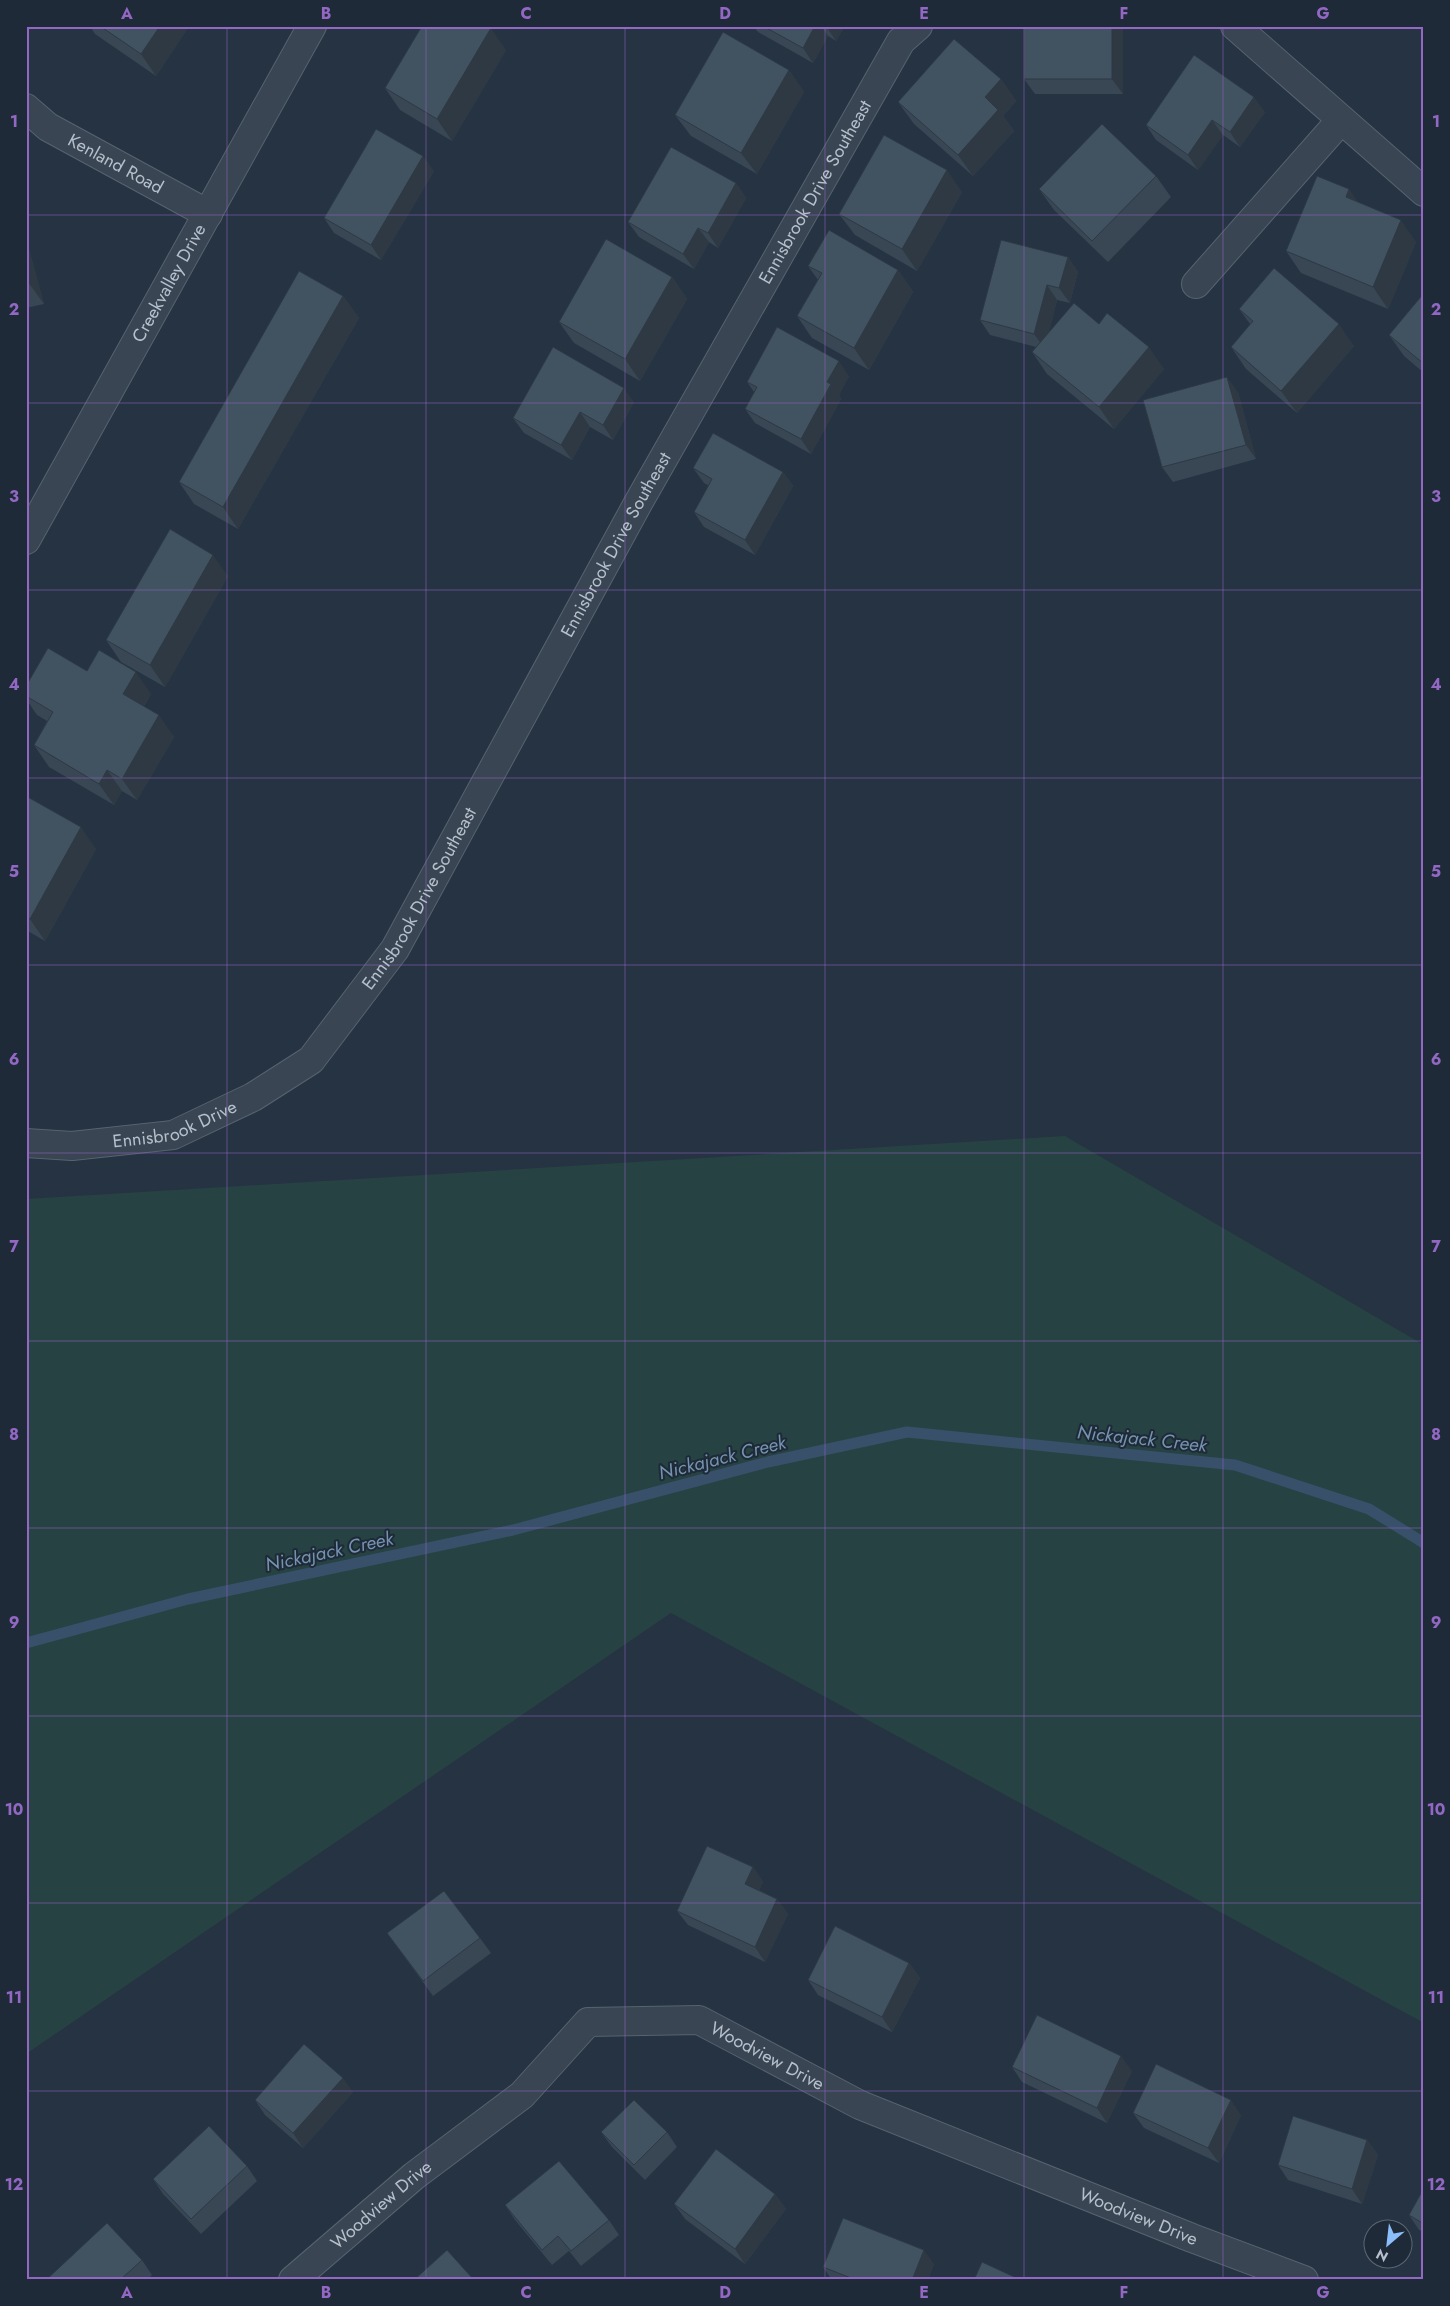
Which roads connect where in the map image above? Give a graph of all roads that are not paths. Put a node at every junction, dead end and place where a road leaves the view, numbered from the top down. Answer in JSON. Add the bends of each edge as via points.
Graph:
{"nodes":[{"id":1,"x":312,"y":26,"type":"edge"},
{"id":2,"x":918,"y":26,"type":"edge"},
{"id":3,"x":1235,"y":26,"type":"edge"},
{"id":4,"x":26,"y":108,"type":"edge"},
{"id":5,"x":1341,"y":120,"type":"junction"},
{"id":6,"x":1424,"y":192,"type":"edge"},
{"id":7,"x":208,"y":214,"type":"junction"},
{"id":8,"x":1196,"y":284,"type":"dead end"},
{"id":9,"x":26,"y":540,"type":"edge"},
{"id":10,"x":311,"y":1060,"type":"joint"},
{"id":11,"x":26,"y":1143,"type":"edge"},
{"id":12,"x":293,"y":2280,"type":"edge"},
{"id":13,"x":1304,"y":2280,"type":"edge"}],
"edges":[{"from":1,"to":7,"type":"street","name":"Creekvalley Drive"},
{"from":2,"to":10,"type":"street","name":"Ennisbrook Drive Southeast","via":[[901,41],[734,334],[395,948]]},
{"from":3,"to":5,"type":"street"},
{"from":4,"to":7,"type":"street","name":"Kenland Road","via":[[48,127]]},
{"from":5,"to":6,"type":"street"},
{"from":5,"to":8,"type":"street"},
{"from":7,"to":9,"type":"street","name":"Creekvalley Drive"},
{"from":10,"to":11,"type":"street","name":"Ennisbrook Drive","via":[[253,1097],[173,1135],[72,1146]]},
{"from":12,"to":13,"type":"street","name":"Woodview Drive","via":[[414,2176],[522,2095],[588,2022],[699,2020],[860,2104]]}]}
